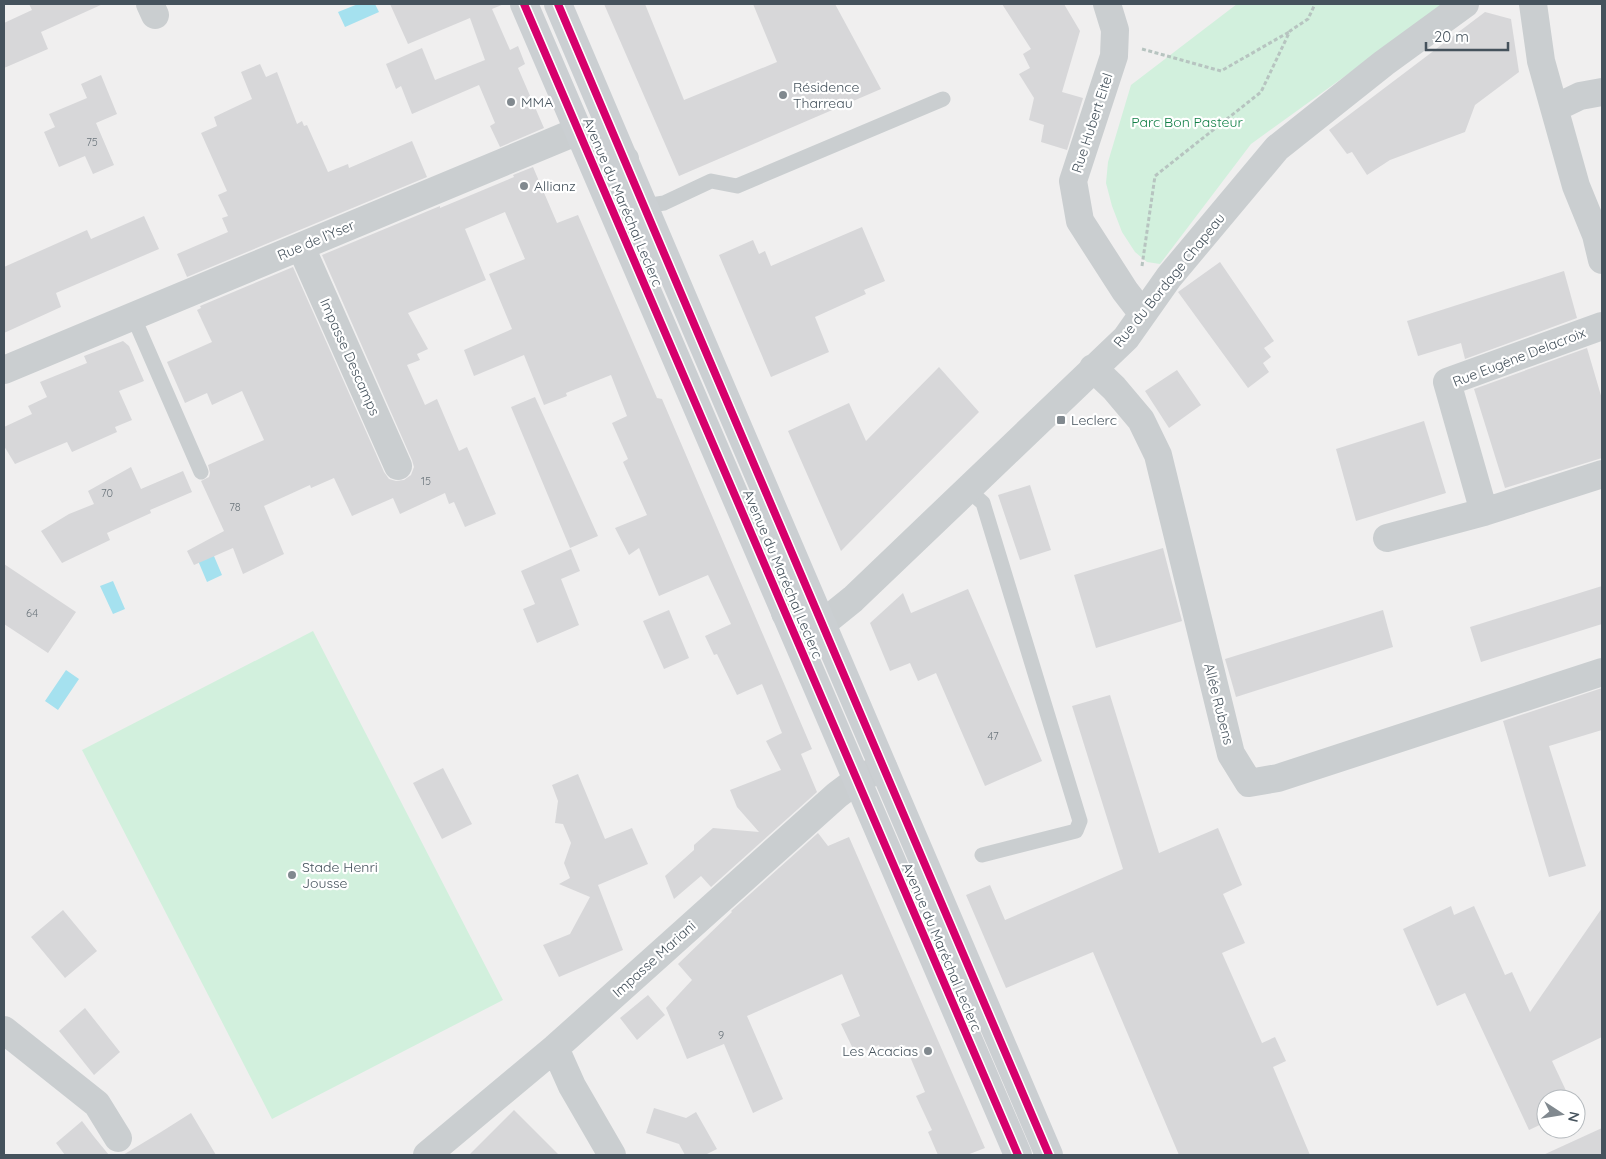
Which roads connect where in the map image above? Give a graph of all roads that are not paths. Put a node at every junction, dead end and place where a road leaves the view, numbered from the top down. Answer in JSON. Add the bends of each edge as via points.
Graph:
{"nodes":[{"id":1,"x":524,"y":4,"type":"edge"},
{"id":2,"x":558,"y":4,"type":"edge"},
{"id":3,"x":1108,"y":4,"type":"edge"},
{"id":4,"x":1465,"y":4,"type":"edge"},
{"id":5,"x":1533,"y":4,"type":"edge"},
{"id":6,"x":1602,"y":92,"type":"edge"},
{"id":7,"x":943,"y":99,"type":"dead end"},
{"id":8,"x":1554,"y":108,"type":"junction"},
{"id":9,"x":578,"y":131,"type":"junction"},
{"id":10,"x":625,"y":159,"type":"junction"},
{"id":11,"x":600,"y":182,"type":"junction"},
{"id":12,"x":644,"y":206,"type":"junction"},
{"id":13,"x":301,"y":247,"type":"junction"},
{"id":14,"x":1602,"y":260,"type":"edge"},
{"id":15,"x":1139,"y":310,"type":"junction"},
{"id":16,"x":133,"y":316,"type":"junction"},
{"id":17,"x":1602,"y":326,"type":"edge"},
{"id":18,"x":1093,"y":368,"type":"junction"},
{"id":19,"x":4,"y":370,"type":"edge"},
{"id":20,"x":398,"y":466,"type":"dead end"},
{"id":21,"x":201,"y":472,"type":"dead end"},
{"id":22,"x":1602,"y":474,"type":"edge"},
{"id":23,"x":967,"y":489,"type":"junction"},
{"id":24,"x":1484,"y":512,"type":"junction"},
{"id":25,"x":1387,"y":538,"type":"dead end"},
{"id":26,"x":786,"y":613,"type":"junction"},
{"id":27,"x":822,"y":624,"type":"junction"},
{"id":28,"x":1602,"y":672,"type":"edge"},
{"id":29,"x":883,"y":767,"type":"junction"},
{"id":30,"x":857,"y":780,"type":"junction"},
{"id":31,"x":982,"y":855,"type":"dead end"},
{"id":32,"x":4,"y":1030,"type":"edge"},
{"id":33,"x":555,"y":1048,"type":"junction"},
{"id":34,"x":118,"y":1138,"type":"dead end"},
{"id":35,"x":427,"y":1155,"type":"edge"},
{"id":36,"x":612,"y":1155,"type":"edge"},
{"id":37,"x":1018,"y":1155,"type":"edge"},
{"id":38,"x":1049,"y":1155,"type":"edge"}],
"edges":[{"from":1,"to":9,"type":"main road","name":"Avenue du Maréchal Leclerc"},
{"from":2,"to":10,"type":"main road","name":"Avenue du Maréchal Leclerc"},
{"from":3,"to":15,"type":"street","name":"Rue Hubert Eitel","via":[[1115,30],[1114,56],[1073,181],[1080,221]]},
{"from":4,"to":15,"type":"street","name":"Rue du Bordage Chapeau","via":[[1277,148]]},
{"from":5,"to":8,"type":"street"},
{"from":6,"to":8,"type":"street","via":[[1580,96]]},
{"from":7,"to":12,"type":"lane","via":[[737,186],[710,181],[664,203]]},
{"from":8,"to":14,"type":"street","via":[[1576,186],[1596,235]]},
{"from":9,"to":10,"type":"street"},
{"from":9,"to":11,"type":"main road","name":"Avenue du Maréchal Leclerc"},
{"from":9,"to":13,"type":"street","name":"Rue de l’Yser"},
{"from":10,"to":12,"type":"main road","name":"Avenue du Maréchal Leclerc"},
{"from":11,"to":12,"type":"lane"},
{"from":11,"to":26,"type":"main road","name":"Avenue du Maréchal Leclerc"},
{"from":12,"to":27,"type":"main road","name":"Avenue du Maréchal Leclerc"},
{"from":13,"to":16,"type":"street","name":"Rue de l’Yser"},
{"from":13,"to":20,"type":"street","name":"Impasse Descamps"},
{"from":15,"to":18,"type":"street","name":"Rue du Bordage Chapeau","via":[[1126,338]]},
{"from":16,"to":19,"type":"street","name":"Rue de l’Yser"},
{"from":16,"to":21,"type":"lane"},
{"from":17,"to":24,"type":"street","name":"Rue Eugène Delacroix","via":[[1447,382]]},
{"from":18,"to":23,"type":"street","name":"Rue du Bordage Chapeau"},
{"from":18,"to":28,"type":"street","name":"Allée Rubens","via":[[1141,420],[1158,455],[1231,754],[1249,783],[1278,778]]},
{"from":22,"to":24,"type":"street"},
{"from":23,"to":27,"type":"street","name":"Rue du Bordage Chapeau","via":[[853,599]]},
{"from":23,"to":31,"type":"lane","via":[[983,503],[1080,820],[1076,831]]},
{"from":24,"to":25,"type":"street"},
{"from":26,"to":27,"type":"street"},
{"from":26,"to":30,"type":"main road","name":"Avenue du Maréchal Leclerc"},
{"from":27,"to":29,"type":"main road","name":"Avenue du Maréchal Leclerc"},
{"from":29,"to":30,"type":"street","name":"Impasse Mariani"},
{"from":29,"to":38,"type":"main road","name":"Avenue du Maréchal Leclerc"},
{"from":30,"to":33,"type":"street","name":"Impasse Mariani"},
{"from":30,"to":37,"type":"main road","name":"Avenue du Maréchal Leclerc"},
{"from":32,"to":34,"type":"street","via":[[97,1104]]},
{"from":33,"to":35,"type":"street","name":"Impasse Mariani"},
{"from":33,"to":36,"type":"street","via":[[572,1086]]}]}
